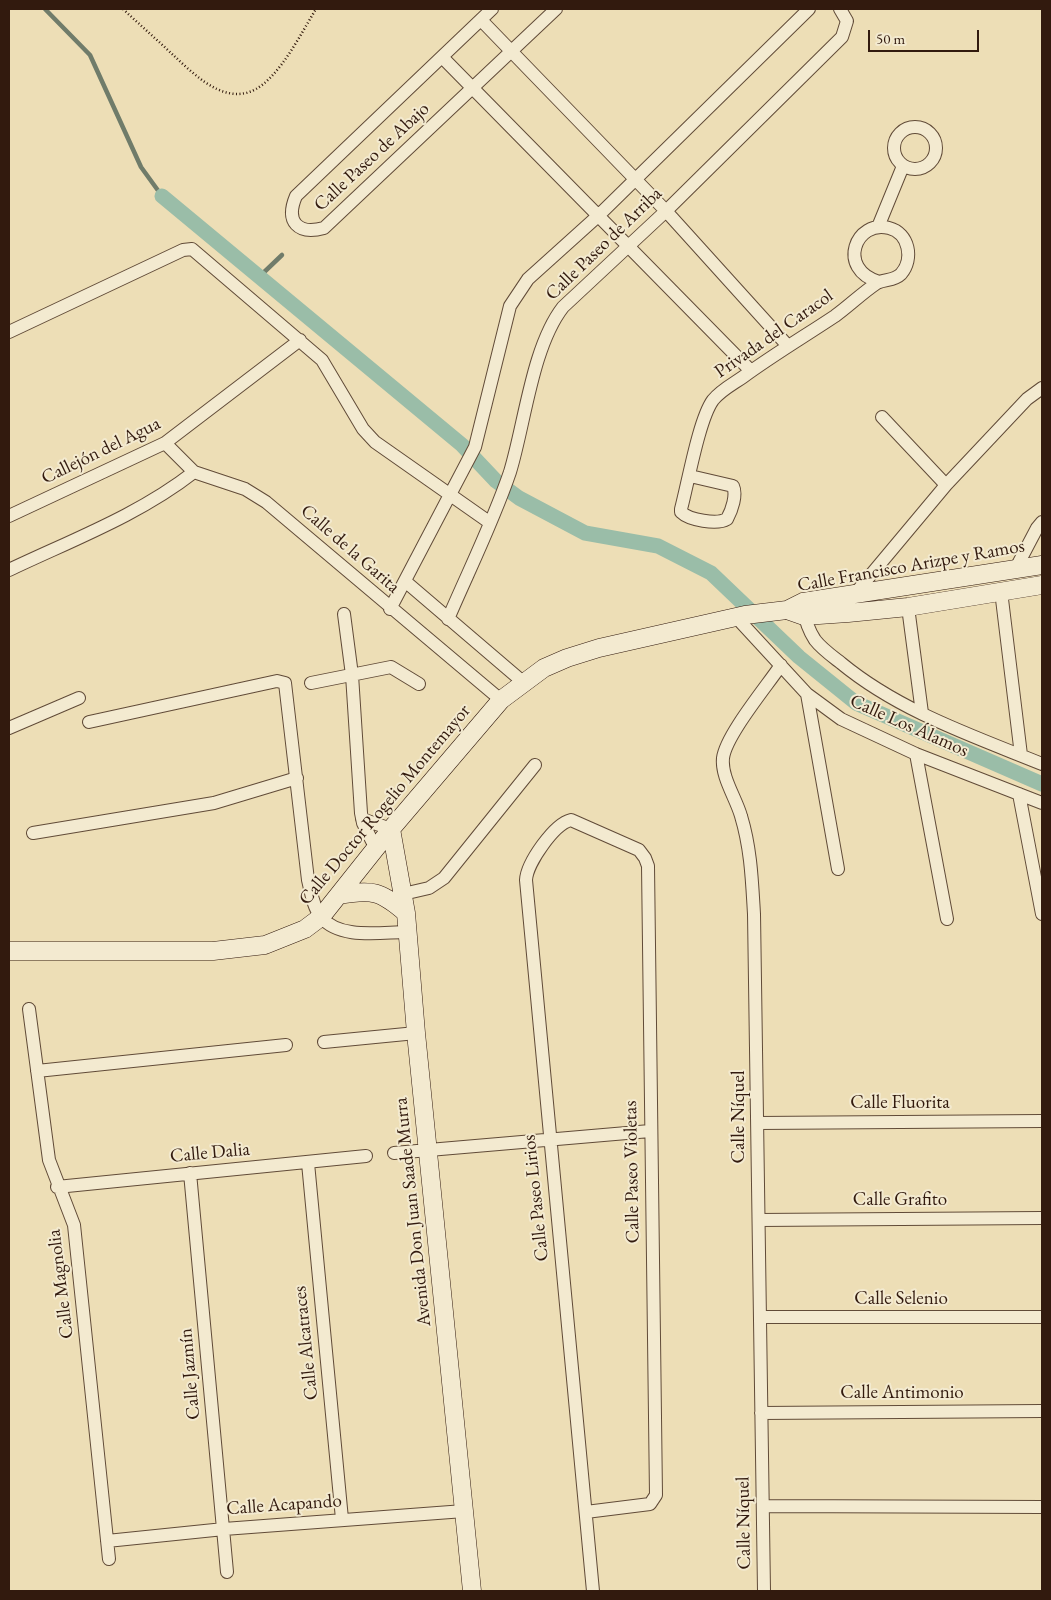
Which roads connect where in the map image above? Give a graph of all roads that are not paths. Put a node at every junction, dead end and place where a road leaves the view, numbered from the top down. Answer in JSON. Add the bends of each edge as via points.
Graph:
{"nodes":[{"id":1,"x":492,"y":9,"type":"edge"},
{"id":2,"x":556,"y":9,"type":"edge"},
{"id":3,"x":809,"y":9,"type":"edge"},
{"id":4,"x":840,"y":9,"type":"edge"},
{"id":5,"x":481,"y":20,"type":"junction"},
{"id":6,"x":510,"y":50,"type":"junction"},
{"id":7,"x":443,"y":58,"type":"junction"},
{"id":8,"x":474,"y":88,"type":"junction"},
{"id":9,"x":903,"y":166,"type":"dead end"},
{"id":10,"x":635,"y":180,"type":"junction"},
{"id":11,"x":666,"y":211,"type":"junction"},
{"id":12,"x":599,"y":215,"type":"junction"},
{"id":13,"x":878,"y":227,"type":"junction"},
{"id":14,"x":629,"y":247,"type":"junction"},
{"id":15,"x":879,"y":282,"type":"junction"},
{"id":16,"x":9,"y":332,"type":"edge"},
{"id":17,"x":300,"y":340,"type":"junction"},
{"id":18,"x":788,"y":346,"type":"junction"},
{"id":19,"x":751,"y":371,"type":"junction"},
{"id":20,"x":1042,"y":388,"type":"edge"},
{"id":21,"x":882,"y":417,"type":"dead end"},
{"id":22,"x":165,"y":443,"type":"junction"},
{"id":23,"x":194,"y":472,"type":"junction"},
{"id":24,"x":690,"y":476,"type":"junction"},
{"id":25,"x":946,"y":485,"type":"junction"},
{"id":26,"x":452,"y":494,"type":"junction"},
{"id":27,"x":9,"y":516,"type":"edge"},
{"id":28,"x":489,"y":522,"type":"junction"},
{"id":29,"x":1042,"y":522,"type":"edge"},
{"id":30,"x":1042,"y":565,"type":"edge"},
{"id":31,"x":1016,"y":568,"type":"junction"},
{"id":32,"x":9,"y":570,"type":"edge"},
{"id":33,"x":406,"y":582,"type":"junction"},
{"id":34,"x":1042,"y":585,"type":"edge"},
{"id":35,"x":1000,"y":592,"type":"junction"},
{"id":36,"x":854,"y":594,"type":"junction"},
{"id":37,"x":908,"y":607,"type":"junction"},
{"id":38,"x":390,"y":608,"type":"junction"},
{"id":39,"x":804,"y":609,"type":"junction"},
{"id":40,"x":344,"y":614,"type":"dead end"},
{"id":41,"x":740,"y":616,"type":"junction"},
{"id":42,"x":448,"y":619,"type":"junction"},
{"id":43,"x":782,"y":665,"type":"junction"},
{"id":44,"x":352,"y":675,"type":"junction"},
{"id":45,"x":523,"y":682,"type":"junction"},
{"id":46,"x":311,"y":683,"type":"dead end"},
{"id":47,"x":419,"y":684,"type":"dead end"},
{"id":48,"x":807,"y":694,"type":"junction"},
{"id":49,"x":78,"y":698,"type":"dead end"},
{"id":50,"x":501,"y":700,"type":"junction"},
{"id":51,"x":922,"y":713,"type":"junction"},
{"id":52,"x":89,"y":722,"type":"dead end"},
{"id":53,"x":12,"y":726,"type":"edge"},
{"id":54,"x":9,"y":738,"type":"edge"},
{"id":55,"x":916,"y":754,"type":"junction"},
{"id":56,"x":1021,"y":755,"type":"junction"},
{"id":57,"x":1042,"y":764,"type":"edge"},
{"id":58,"x":534,"y":765,"type":"dead end"},
{"id":59,"x":297,"y":778,"type":"junction"},
{"id":60,"x":1020,"y":794,"type":"junction"},
{"id":61,"x":1042,"y":803,"type":"edge"},
{"id":62,"x":362,"y":819,"type":"junction"},
{"id":63,"x":571,"y":820,"type":"joint"},
{"id":64,"x":391,"y":829,"type":"junction"},
{"id":65,"x":33,"y":833,"type":"dead end"},
{"id":66,"x":376,"y":849,"type":"junction"},
{"id":67,"x":838,"y":869,"type":"dead end"},
{"id":68,"x":403,"y":894,"type":"junction"},
{"id":69,"x":339,"y":895,"type":"junction"},
{"id":70,"x":406,"y":913,"type":"junction"},
{"id":71,"x":1042,"y":914,"type":"edge"},
{"id":72,"x":322,"y":917,"type":"junction"},
{"id":73,"x":947,"y":920,"type":"dead end"},
{"id":74,"x":408,"y":932,"type":"junction"},
{"id":75,"x":9,"y":950,"type":"edge"},
{"id":76,"x":29,"y":1009,"type":"dead end"},
{"id":77,"x":416,"y":1033,"type":"junction"},
{"id":78,"x":324,"y":1042,"type":"dead end"},
{"id":79,"x":286,"y":1045,"type":"dead end"},
{"id":80,"x":37,"y":1071,"type":"junction"},
{"id":81,"x":1042,"y":1121,"type":"edge"},
{"id":82,"x":758,"y":1123,"type":"junction"},
{"id":83,"x":650,"y":1132,"type":"junction"},
{"id":84,"x":549,"y":1139,"type":"junction"},
{"id":85,"x":429,"y":1150,"type":"junction"},
{"id":86,"x":394,"y":1153,"type":"dead end"},
{"id":87,"x":366,"y":1156,"type":"dead end"},
{"id":88,"x":308,"y":1162,"type":"junction"},
{"id":89,"x":190,"y":1173,"type":"junction"},
{"id":90,"x":58,"y":1186,"type":"junction"},
{"id":91,"x":1042,"y":1218,"type":"edge"},
{"id":92,"x":759,"y":1220,"type":"junction"},
{"id":93,"x":1042,"y":1317,"type":"edge"},
{"id":94,"x":760,"y":1318,"type":"junction"},
{"id":95,"x":1042,"y":1411,"type":"edge"},
{"id":96,"x":761,"y":1413,"type":"junction"},
{"id":97,"x":763,"y":1506,"type":"junction"},
{"id":98,"x":1042,"y":1507,"type":"edge"},
{"id":99,"x":464,"y":1511,"type":"junction"},
{"id":100,"x":586,"y":1512,"type":"junction"},
{"id":101,"x":342,"y":1520,"type":"junction"},
{"id":102,"x":224,"y":1529,"type":"junction"},
{"id":103,"x":108,"y":1541,"type":"junction"},
{"id":104,"x":109,"y":1559,"type":"dead end"},
{"id":105,"x":227,"y":1572,"type":"dead end"},
{"id":106,"x":472,"y":1591,"type":"edge"},
{"id":107,"x":592,"y":1591,"type":"edge"},
{"id":108,"x":764,"y":1591,"type":"edge"}],
"edges":[{"from":1,"to":5,"type":"street","name":"Calle Paseo de Abajo"},
{"from":2,"to":6,"type":"street","name":"Calle Paseo de Abajo"},
{"from":3,"to":10,"type":"street","name":"Calle Paseo de Arriba"},
{"from":4,"to":11,"type":"street","name":"Calle Paseo de Arriba","via":[[847,21],[842,37]]},
{"from":5,"to":6,"type":"street"},
{"from":5,"to":7,"type":"street","name":"Calle Paseo de Abajo"},
{"from":6,"to":8,"type":"street","name":"Calle Paseo de Abajo"},
{"from":6,"to":10,"type":"street"},
{"from":7,"to":8,"type":"street"},
{"from":7,"to":8,"type":"street","name":"Calle Paseo de Abajo","via":[[296,196],[292,207],[296,224],[304,230],[324,228]]},
{"from":8,"to":12,"type":"street"},
{"from":9,"to":13,"type":"street"},
{"from":10,"to":11,"type":"street"},
{"from":10,"to":12,"type":"street","name":"Calle Paseo de Arriba"},
{"from":11,"to":14,"type":"street","name":"Calle Paseo de Arriba"},
{"from":11,"to":18,"type":"street"},
{"from":12,"to":14,"type":"street"},
{"from":12,"to":26,"type":"street","name":"Calle Paseo de Arriba","via":[[528,279],[510,306],[475,447]]},
{"from":13,"to":15,"type":"street","via":[[859,238],[854,249],[860,271]]},
{"from":13,"to":15,"type":"street","name":"Privada del Caracol","via":[[890,228],[900,234],[907,242],[909,254],[907,265],[900,274]]},
{"from":14,"to":19,"type":"street"},
{"from":14,"to":28,"type":"street","name":"Calle Paseo de Arriba","via":[[553,320],[510,471]]},
{"from":15,"to":18,"type":"street","name":"Privada del Caracol"},
{"from":16,"to":17,"type":"street","via":[[183,250],[192,249]]},
{"from":17,"to":22,"type":"street","name":"Callejón del Agua"},
{"from":17,"to":26,"type":"street","via":[[322,360],[363,429],[375,442]]},
{"from":18,"to":19,"type":"street","name":"Privada del Caracol"},
{"from":19,"to":24,"type":"street","name":"Privada del Caracol","via":[[721,392],[708,408]]},
{"from":20,"to":25,"type":"street","via":[[1026,399]]},
{"from":21,"to":25,"type":"street"},
{"from":22,"to":23,"type":"street","name":"Calle de la Garita"},
{"from":22,"to":27,"type":"street","name":"Callejón del Agua"},
{"from":23,"to":32,"type":"street","via":[[143,506]]},
{"from":23,"to":38,"type":"street","name":"Calle de la Garita","via":[[245,489],[266,502]]},
{"from":24,"to":24,"type":"street","name":"Privada del Caracol","via":[[682,514],[722,521],[730,514],[735,492],[733,486]]},
{"from":25,"to":36,"type":"street"},
{"from":26,"to":28,"type":"street"},
{"from":26,"to":33,"type":"street","name":"Calle Paseo de Arriba"},
{"from":28,"to":42,"type":"street","name":"Calle Paseo de Arriba"},
{"from":29,"to":31,"type":"street"},
{"from":30,"to":31,"type":"street","name":"Calle Francisco Arizpe y Ramos"},
{"from":31,"to":36,"type":"street","name":"Calle Francisco Arizpe y Ramos"},
{"from":33,"to":38,"type":"street","name":"Calle Paseo de Arriba"},
{"from":33,"to":42,"type":"street","name":"Calle de la Garita"},
{"from":34,"to":35,"type":"street","name":"Calle Francisco Arizpe y Ramos"},
{"from":35,"to":37,"type":"street","name":"Calle Francisco Arizpe y Ramos"},
{"from":35,"to":56,"type":"street"},
{"from":36,"to":39,"type":"street","name":"Calle Francisco Arizpe y Ramos"},
{"from":37,"to":39,"type":"street","name":"Calle Francisco Arizpe y Ramos"},
{"from":37,"to":51,"type":"street"},
{"from":38,"to":50,"type":"street","name":"Calle de la Garita"},
{"from":39,"to":41,"type":"street","name":"Calle Francisco Arizpe y Ramos"},
{"from":39,"to":51,"type":"street","name":"Calle Los Álamos","via":[[816,640],[833,657],[880,692]]},
{"from":40,"to":44,"type":"street"},
{"from":41,"to":43,"type":"street","name":"Calle Los Álamos"},
{"from":41,"to":45,"type":"street","name":"Calle Doctor Rogelio Montemayor","via":[[599,648],[544,668]]},
{"from":42,"to":45,"type":"street","name":"Calle de la Garita"},
{"from":43,"to":48,"type":"street","name":"Calle Los Álamos"},
{"from":43,"to":82,"type":"street","name":"Calle Níquel","via":[[731,737],[723,759],[741,815],[752,865]]},
{"from":44,"to":46,"type":"street"},
{"from":44,"to":47,"type":"street","via":[[391,667]]},
{"from":44,"to":62,"type":"street"},
{"from":45,"to":50,"type":"street","name":"Calle Doctor Rogelio Montemayor"},
{"from":48,"to":55,"type":"street","name":"Calle Los Álamos","via":[[841,719]]},
{"from":48,"to":67,"type":"street"},
{"from":49,"to":53,"type":"street"},
{"from":50,"to":64,"type":"street","name":"Calle Doctor Rogelio Montemayor"},
{"from":51,"to":56,"type":"street","name":"Calle Los Álamos"},
{"from":52,"to":59,"type":"street","via":[[277,681],[285,683]]},
{"from":53,"to":54,"type":"street"},
{"from":55,"to":60,"type":"street","name":"Calle Los Álamos"},
{"from":55,"to":73,"type":"street"},
{"from":56,"to":57,"type":"street","name":"Calle Los Álamos"},
{"from":58,"to":68,"type":"street","via":[[444,878],[429,888]]},
{"from":59,"to":65,"type":"street","via":[[214,803]]},
{"from":59,"to":72,"type":"street","via":[[308,880],[314,903]]},
{"from":60,"to":61,"type":"street","name":"Calle Los Álamos"},
{"from":60,"to":71,"type":"street"},
{"from":62,"to":64,"type":"street"},
{"from":62,"to":66,"type":"street"},
{"from":63,"to":83,"type":"street","name":"Calle Paseo Violetas","via":[[639,850],[648,866]]},
{"from":63,"to":84,"type":"street","name":"Calle Paseo Lirios","via":[[562,823],[531,860],[526,873]]},
{"from":64,"to":66,"type":"street","name":"Calle Doctor Rogelio Montemayor"},
{"from":64,"to":68,"type":"street","name":"Avenida Don Juan Saade Murra"},
{"from":66,"to":69,"type":"street","name":"Calle Doctor Rogelio Montemayor"},
{"from":68,"to":70,"type":"street","name":"Avenida Don Juan Saade Murra"},
{"from":69,"to":70,"type":"street","via":[[372,891],[382,894]]},
{"from":69,"to":72,"type":"street","name":"Calle Doctor Rogelio Montemayor"},
{"from":70,"to":74,"type":"street","name":"Avenida Don Juan Saade Murra"},
{"from":72,"to":74,"type":"street","via":[[334,928],[344,931]]},
{"from":72,"to":75,"type":"street","name":"Calle Doctor Rogelio Montemayor","via":[[288,937],[242,949],[166,952]]},
{"from":74,"to":77,"type":"street","name":"Avenida Don Juan Saade Murra"},
{"from":76,"to":80,"type":"street","name":"Calle Magnolia"},
{"from":77,"to":78,"type":"street"},
{"from":77,"to":85,"type":"street","name":"Avenida Don Juan Saade Murra"},
{"from":79,"to":80,"type":"street"},
{"from":80,"to":90,"type":"street","name":"Calle Magnolia","via":[[49,1160]]},
{"from":81,"to":82,"type":"street","name":"Calle Fluorita"},
{"from":82,"to":92,"type":"street","name":"Calle Níquel"},
{"from":83,"to":84,"type":"street"},
{"from":83,"to":100,"type":"street","name":"Calle Paseo Violetas","via":[[656,1495],[650,1504]]},
{"from":84,"to":85,"type":"street"},
{"from":84,"to":100,"type":"street","name":"Calle Paseo Lirios"},
{"from":85,"to":86,"type":"street"},
{"from":85,"to":99,"type":"street","name":"Avenida Don Juan Saade Murra"},
{"from":87,"to":88,"type":"street","name":"Calle Dalia"},
{"from":88,"to":89,"type":"street","name":"Calle Dalia"},
{"from":88,"to":101,"type":"street","name":"Calle Alcatraces"},
{"from":89,"to":90,"type":"street","name":"Calle Dalia"},
{"from":89,"to":102,"type":"street","name":"Calle Jazmín"},
{"from":90,"to":103,"type":"street","name":"Calle Magnolia","via":[[74,1225]]},
{"from":91,"to":92,"type":"street","name":"Calle Grafito"},
{"from":92,"to":94,"type":"street","name":"Calle Níquel"},
{"from":93,"to":94,"type":"street","name":"Calle Selenio"},
{"from":94,"to":96,"type":"street","name":"Calle Níquel"},
{"from":95,"to":96,"type":"street","name":"Calle Antimonio"},
{"from":96,"to":97,"type":"street","name":"Calle Níquel"},
{"from":97,"to":98,"type":"street"},
{"from":97,"to":108,"type":"street","name":"Calle Níquel"},
{"from":99,"to":101,"type":"street","name":"Calle Acapando"},
{"from":99,"to":106,"type":"street","name":"Avenida Don Juan Saade Murra"},
{"from":100,"to":107,"type":"street","name":"Calle Paseo Lirios"},
{"from":101,"to":102,"type":"street","name":"Calle Acapando"},
{"from":102,"to":103,"type":"street","name":"Calle Acapando"},
{"from":102,"to":105,"type":"street","name":"Calle Jazmín"},
{"from":103,"to":104,"type":"street","name":"Calle Magnolia"}]}
